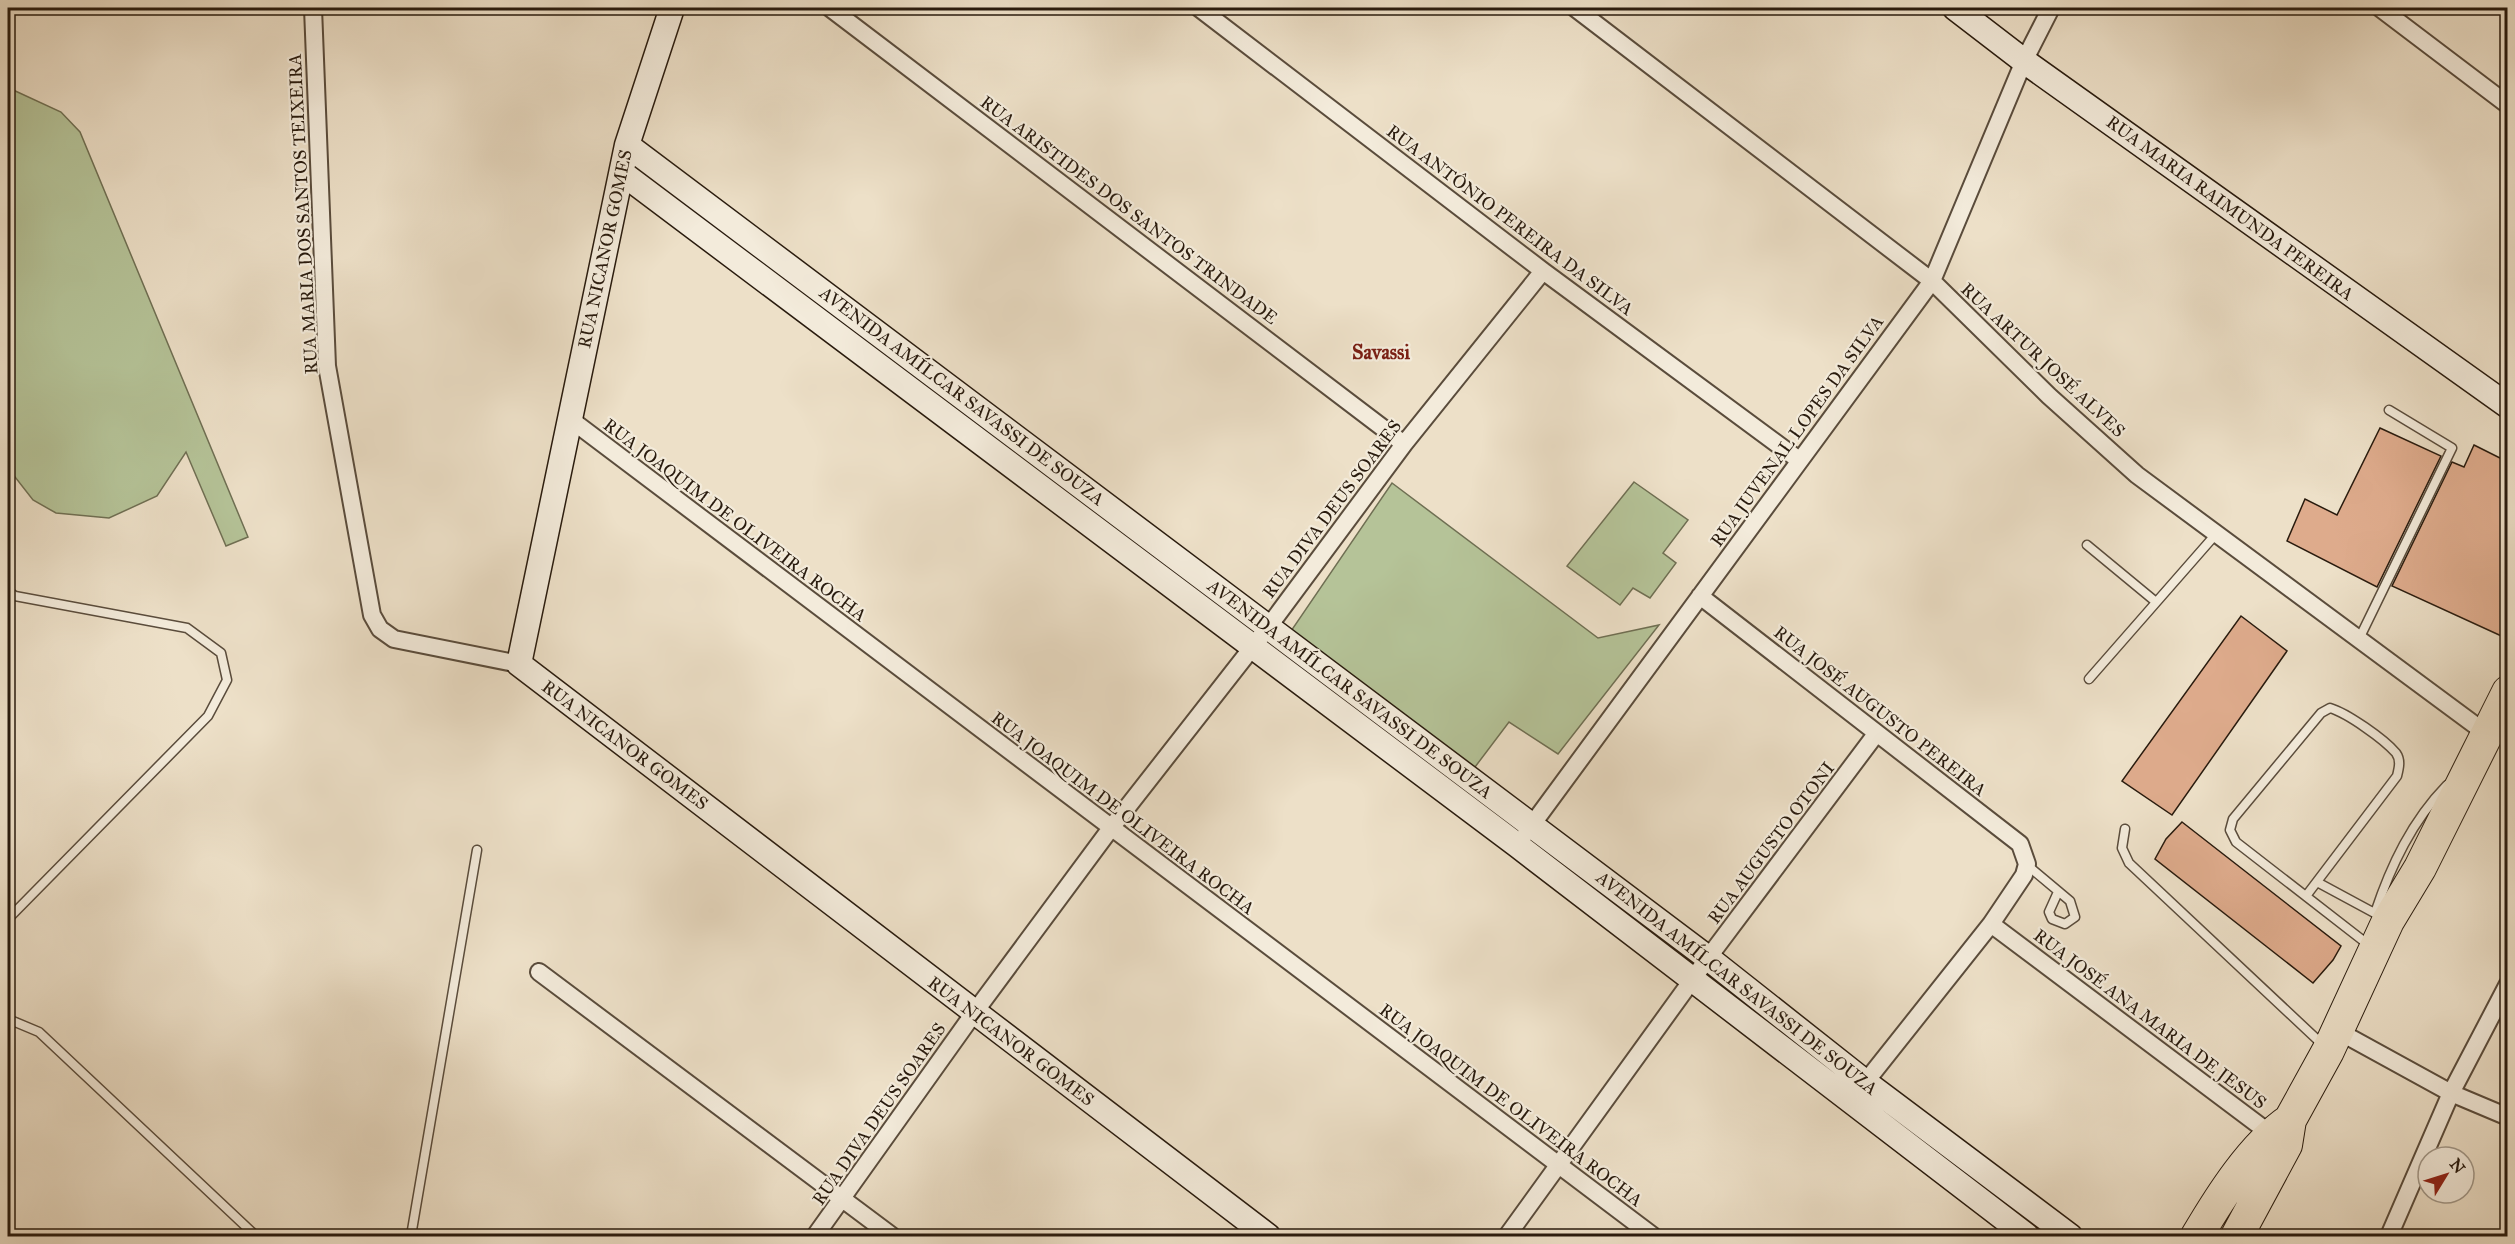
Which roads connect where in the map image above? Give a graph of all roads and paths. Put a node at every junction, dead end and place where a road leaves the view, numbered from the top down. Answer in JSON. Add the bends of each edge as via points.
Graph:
{"nodes":[{"id":1,"x":313,"y":8,"type":"edge"},
{"id":2,"x":672,"y":8,"type":"edge"},
{"id":3,"x":830,"y":8,"type":"edge"},
{"id":4,"x":1199,"y":8,"type":"edge"},
{"id":5,"x":1575,"y":8,"type":"edge"},
{"id":6,"x":1955,"y":8,"type":"edge"},
{"id":7,"x":2051,"y":8,"type":"edge"},
{"id":8,"x":2380,"y":8,"type":"edge"},
{"id":9,"x":2024,"y":61,"type":"junction"},
{"id":10,"x":2508,"y":105,"type":"edge"},
{"id":11,"x":627,"y":145,"type":"junction"},
{"id":12,"x":622,"y":173,"type":"junction"},
{"id":13,"x":1543,"y":272,"type":"junction"},
{"id":14,"x":1932,"y":281,"type":"junction"},
{"id":15,"x":2508,"y":406,"type":"edge"},
{"id":16,"x":2389,"y":410,"type":"dead end"},
{"id":17,"x":570,"y":419,"type":"junction"},
{"id":18,"x":1404,"y":444,"type":"junction"},
{"id":19,"x":1799,"y":460,"type":"junction"},
{"id":20,"x":2216,"y":534,"type":"junction"},
{"id":21,"x":2087,"y":545,"type":"dead end"},
{"id":22,"x":8,"y":591,"type":"edge"},
{"id":23,"x":1700,"y":596,"type":"junction"},
{"id":24,"x":2156,"y":602,"type":"junction"},
{"id":25,"x":1269,"y":626,"type":"junction"},
{"id":26,"x":2359,"y":639,"type":"junction"},
{"id":27,"x":1253,"y":645,"type":"junction"},
{"id":28,"x":519,"y":664,"type":"junction"},
{"id":29,"x":2089,"y":679,"type":"dead end"},
{"id":30,"x":2508,"y":692,"type":"edge"},
{"id":31,"x":1876,"y":734,"type":"junction"},
{"id":32,"x":2482,"y":745,"type":"junction"},
{"id":33,"x":1111,"y":828,"type":"junction"},
{"id":34,"x":2126,"y":829,"type":"dead end"},
{"id":35,"x":1524,"y":836,"type":"junction"},
{"id":36,"x":477,"y":850,"type":"dead end"},
{"id":37,"x":2027,"y":864,"type":"junction"},
{"id":38,"x":2317,"y":882,"type":"junction"},
{"id":39,"x":2058,"y":892,"type":"dead end"},
{"id":40,"x":2306,"y":896,"type":"junction"},
{"id":41,"x":2382,"y":917,"type":"junction"},
{"id":42,"x":8,"y":919,"type":"edge"},
{"id":43,"x":1991,"y":924,"type":"junction"},
{"id":44,"x":2375,"y":950,"type":"junction"},
{"id":45,"x":1708,"y":958,"type":"junction"},
{"id":46,"x":539,"y":972,"type":"dead end"},
{"id":47,"x":1693,"y":981,"type":"junction"},
{"id":48,"x":2508,"y":984,"type":"edge"},
{"id":49,"x":974,"y":1013,"type":"junction"},
{"id":50,"x":8,"y":1019,"type":"edge"},
{"id":51,"x":2333,"y":1041,"type":"junction"},
{"id":52,"x":1858,"y":1091,"type":"junction"},
{"id":53,"x":2451,"y":1093,"type":"junction"},
{"id":54,"x":2508,"y":1118,"type":"edge"},
{"id":55,"x":2282,"y":1133,"type":"junction"},
{"id":56,"x":1559,"y":1166,"type":"junction"},
{"id":57,"x":844,"y":1200,"type":"junction"},
{"id":58,"x":256,"y":1236,"type":"edge"},
{"id":59,"x":411,"y":1236,"type":"edge"},
{"id":60,"x":815,"y":1236,"type":"edge"},
{"id":61,"x":892,"y":1236,"type":"edge"},
{"id":62,"x":1268,"y":1236,"type":"edge"},
{"id":63,"x":1507,"y":1236,"type":"edge"},
{"id":64,"x":1653,"y":1236,"type":"edge"},
{"id":65,"x":2027,"y":1236,"type":"edge"},
{"id":66,"x":2070,"y":1236,"type":"edge"},
{"id":67,"x":2197,"y":1236,"type":"edge"},
{"id":68,"x":2236,"y":1236,"type":"edge"},
{"id":69,"x":2389,"y":1236,"type":"edge"}],
"edges":[{"from":1,"to":28,"type":"street","name":"RUA MARIA DOS SANTOS TEIXEIRA","via":[[327,366],[372,615],[380,629],[394,639]]},
{"from":2,"to":11,"type":"street","name":"RUA NICANOR GOMES"},
{"from":3,"to":18,"type":"street","name":"RUA ARISTIDES DOS SANTOS TRINDADE"},
{"from":4,"to":13,"type":"street","name":"RUA ANTÔNIO PEREIRA DA SILVA"},
{"from":5,"to":14,"type":"street","name":"RUA ARTUR JOSÉ ALVES"},
{"from":6,"to":9,"type":"street","name":"RUA MARIA RAIMUNDA PEREIRA"},
{"from":7,"to":9,"type":"street","name":"RUA JUVENAL LOPES DA SILVA"},
{"from":8,"to":10,"type":"street"},
{"from":9,"to":14,"type":"street","name":"RUA JUVENAL LOPES DA SILVA"},
{"from":9,"to":15,"type":"street","name":"RUA MARIA RAIMUNDA PEREIRA"},
{"from":11,"to":12,"type":"street","name":"RUA NICANOR GOMES"},
{"from":11,"to":25,"type":"street","name":"AVENIDA AMÍLCAR SAVASSI DE SOUZA"},
{"from":12,"to":17,"type":"street","name":"RUA NICANOR GOMES"},
{"from":12,"to":27,"type":"street","name":"AVENIDA AMÍLCAR SAVASSI DE SOUZA"},
{"from":13,"to":18,"type":"street","name":"RUA DIVA DEUS SOARES"},
{"from":13,"to":19,"type":"street","name":"RUA ANTÔNIO PEREIRA DA SILVA"},
{"from":14,"to":19,"type":"street","name":"RUA JUVENAL LOPES DA SILVA"},
{"from":14,"to":20,"type":"street","name":"RUA ARTUR JOSÉ ALVES","via":[[2049,396],[2137,475]]},
{"from":16,"to":26,"type":"lane","via":[[2452,448]]},
{"from":17,"to":28,"type":"street","name":"RUA NICANOR GOMES"},
{"from":17,"to":33,"type":"street","name":"RUA JOAQUIM DE OLIVEIRA ROCHA"},
{"from":18,"to":25,"type":"street","name":"RUA DIVA DEUS SOARES"},
{"from":19,"to":23,"type":"street","name":"RUA JUVENAL LOPES DA SILVA"},
{"from":20,"to":24,"type":"lane"},
{"from":20,"to":26,"type":"street","name":"RUA ARTUR JOSÉ ALVES"},
{"from":21,"to":24,"type":"lane"},
{"from":22,"to":42,"type":"lane","via":[[15,596],[187,628],[221,652],[227,680],[208,716]]},
{"from":23,"to":31,"type":"street","name":"RUA JOSÉ AUGUSTO PEREIRA"},
{"from":23,"to":35,"type":"street","name":"RUA JUVENAL LOPES DA SILVA"},
{"from":24,"to":29,"type":"lane"},
{"from":25,"to":27,"type":"street","name":"RUA DIVA DEUS SOARES"},
{"from":25,"to":35,"type":"street","name":"AVENIDA AMÍLCAR SAVASSI DE SOUZA"},
{"from":26,"to":32,"type":"street","name":"RUA ARTUR JOSÉ ALVES"},
{"from":27,"to":33,"type":"street","name":"RUA DIVA DEUS SOARES"},
{"from":27,"to":35,"type":"street","name":"AVENIDA AMÍLCAR SAVASSI DE SOUZA"},
{"from":28,"to":49,"type":"street","name":"RUA NICANOR GOMES"},
{"from":30,"to":32,"type":"highway"},
{"from":31,"to":37,"type":"street","name":"RUA JOSÉ AUGUSTO PEREIRA","via":[[2020,844]]},
{"from":31,"to":45,"type":"street","name":"RUA AUGUSTO OTONI"},
{"from":32,"to":41,"type":"highway","via":[[2420,868]]},
{"from":33,"to":49,"type":"street","name":"RUA DIVA DEUS SOARES"},
{"from":33,"to":56,"type":"street","name":"RUA JOAQUIM DE OLIVEIRA ROCHA"},
{"from":34,"to":51,"type":"lane","via":[[2122,848],[2129,863]]},
{"from":35,"to":45,"type":"street","name":"AVENIDA AMÍLCAR SAVASSI DE SOUZA"},
{"from":35,"to":47,"type":"street","name":"AVENIDA AMÍLCAR SAVASSI DE SOUZA"},
{"from":36,"to":59,"type":"lane"},
{"from":37,"to":39,"type":"lane"},
{"from":37,"to":43,"type":"street","via":[[2024,875]]},
{"from":38,"to":40,"type":"lane"},
{"from":38,"to":40,"type":"lane","via":[[2397,776],[2400,763],[2397,754],[2368,731],[2330,708],[2321,713],[2233,819],[2230,830],[2236,842]]},
{"from":38,"to":41,"type":"lane"},
{"from":40,"to":44,"type":"lane"},
{"from":41,"to":44,"type":"highway"},
{"from":43,"to":52,"type":"street"},
{"from":43,"to":55,"type":"street","name":"RUA JOSÉ ANA MARIA DE JESUS"},
{"from":44,"to":51,"type":"highway"},
{"from":45,"to":47,"type":"street","name":"RUA AUGUSTO OTONI"},
{"from":45,"to":52,"type":"street","name":"AVENIDA AMÍLCAR SAVASSI DE SOUZA"},
{"from":46,"to":57,"type":"street"},
{"from":47,"to":52,"type":"street","name":"AVENIDA AMÍLCAR SAVASSI DE SOUZA"},
{"from":47,"to":56,"type":"street","name":"RUA AUGUSTO OTONI"},
{"from":48,"to":53,"type":"street"},
{"from":49,"to":57,"type":"street","name":"RUA DIVA DEUS SOARES"},
{"from":49,"to":62,"type":"street","name":"RUA NICANOR GOMES"},
{"from":50,"to":58,"type":"lane","via":[[39,1032]]},
{"from":51,"to":53,"type":"street"},
{"from":51,"to":55,"type":"highway"},
{"from":52,"to":65,"type":"street","name":"AVENIDA AMÍLCAR SAVASSI DE SOUZA"},
{"from":52,"to":66,"type":"street","name":"AVENIDA AMÍLCAR SAVASSI DE SOUZA"},
{"from":53,"to":54,"type":"street"},
{"from":53,"to":69,"type":"street"},
{"from":55,"to":67,"type":"highway","via":[[2215,1207]]},
{"from":55,"to":68,"type":"highway"},
{"from":56,"to":63,"type":"street","name":"RUA AUGUSTO OTONI"},
{"from":56,"to":64,"type":"street","name":"RUA JOAQUIM DE OLIVEIRA ROCHA"},
{"from":57,"to":60,"type":"street","name":"RUA DIVA DEUS SOARES"},
{"from":57,"to":61,"type":"street"}]}
